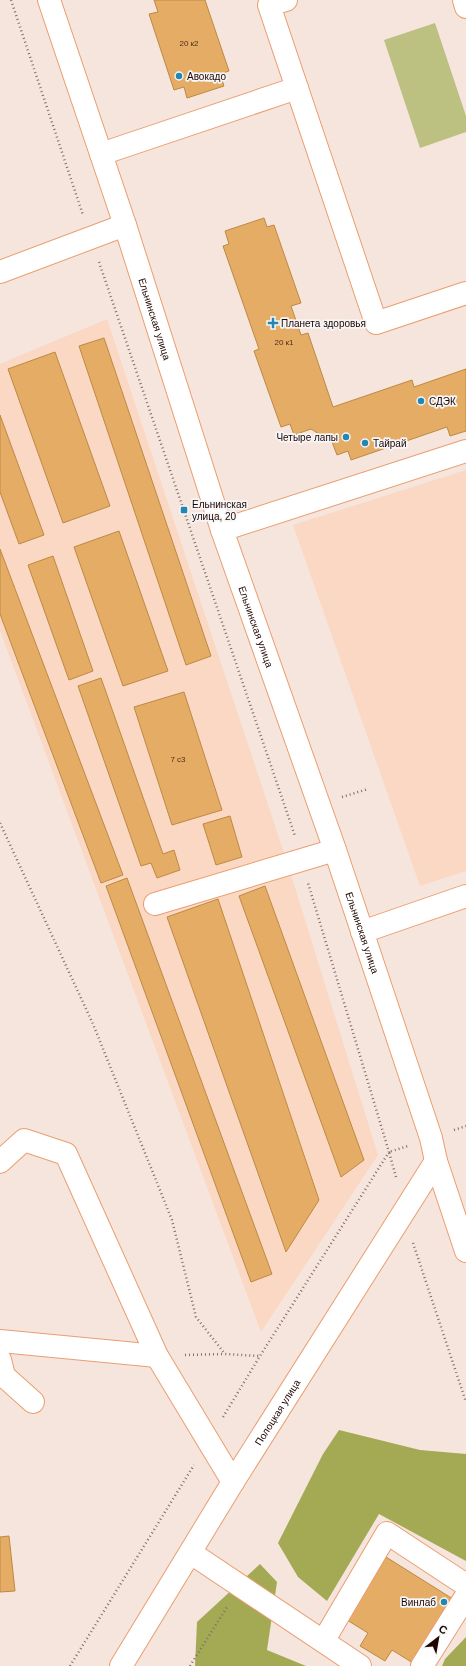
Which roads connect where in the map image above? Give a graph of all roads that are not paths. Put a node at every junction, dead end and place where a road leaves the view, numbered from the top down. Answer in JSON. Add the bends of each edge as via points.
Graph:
{"nodes":[{"id":1,"x":49,"y":0,"type":"edge"},
{"id":2,"x":286,"y":0,"type":"edge"},
{"id":3,"x":464,"y":0,"type":"edge"},
{"id":4,"x":466,"y":7,"type":"edge"},
{"id":5,"x":297,"y":88,"type":"junction"},
{"id":6,"x":101,"y":154,"type":"junction"},
{"id":7,"x":125,"y":226,"type":"junction"},
{"id":8,"x":0,"y":272,"type":"edge"},
{"id":9,"x":466,"y":294,"type":"edge"},
{"id":10,"x":466,"y":451,"type":"edge"},
{"id":11,"x":222,"y":530,"type":"junction"},
{"id":12,"x":336,"y":850,"type":"junction"},
{"id":13,"x":466,"y":896,"type":"edge"},
{"id":14,"x":155,"y":904,"type":"dead end"},
{"id":15,"x":362,"y":932,"type":"junction"},
{"id":16,"x":436,"y":1161,"type":"junction"},
{"id":17,"x":0,"y":1162,"type":"edge"},
{"id":18,"x":466,"y":1252,"type":"edge"},
{"id":19,"x":0,"y":1341,"type":"edge"},
{"id":20,"x":157,"y":1356,"type":"junction"},
{"id":21,"x":0,"y":1360,"type":"edge"},
{"id":22,"x":33,"y":1402,"type":"dead end"},
{"id":23,"x":233,"y":1482,"type":"junction"},
{"id":24,"x":191,"y":1553,"type":"junction"},
{"id":25,"x":466,"y":1585,"type":"edge"},
{"id":26,"x":466,"y":1596,"type":"edge"},
{"id":27,"x":324,"y":1640,"type":"junction"},
{"id":28,"x":121,"y":1666,"type":"edge"},
{"id":29,"x":360,"y":1666,"type":"edge"},
{"id":30,"x":422,"y":1666,"type":"edge"}],
"edges":[{"from":1,"to":6,"type":"street","name":"Ельнинская улица"},
{"from":2,"to":5,"type":"street","via":[[269,5]]},
{"from":3,"to":4,"type":"street"},
{"from":5,"to":6,"type":"street"},
{"from":5,"to":9,"type":"street","via":[[376,323]]},
{"from":6,"to":7,"type":"street","name":"Ельнинская улица"},
{"from":7,"to":8,"type":"street"},
{"from":7,"to":11,"type":"street","name":"Ельнинская улица"},
{"from":10,"to":11,"type":"street"},
{"from":11,"to":12,"type":"street","name":"Ельнинская улица"},
{"from":12,"to":14,"type":"street"},
{"from":12,"to":15,"type":"street","name":"Ельнинская улица"},
{"from":13,"to":15,"type":"street"},
{"from":15,"to":16,"type":"street","name":"Ельнинская улица","via":[[431,1138]]},
{"from":16,"to":18,"type":"street","name":"Ельнинская улица"},
{"from":16,"to":23,"type":"street","name":"Полоцкая улица"},
{"from":17,"to":20,"type":"street","via":[[24,1140],[66,1154]]},
{"from":19,"to":20,"type":"street"},
{"from":20,"to":23,"type":"street"},
{"from":21,"to":22,"type":"street","via":[[4,1376]]},
{"from":23,"to":24,"type":"street","name":"Полоцкая улица"},
{"from":24,"to":27,"type":"street"},
{"from":24,"to":28,"type":"street","name":"Полоцкая улица"},
{"from":25,"to":27,"type":"street","via":[[387,1533]]},
{"from":26,"to":30,"type":"street"},
{"from":27,"to":29,"type":"street"}]}
